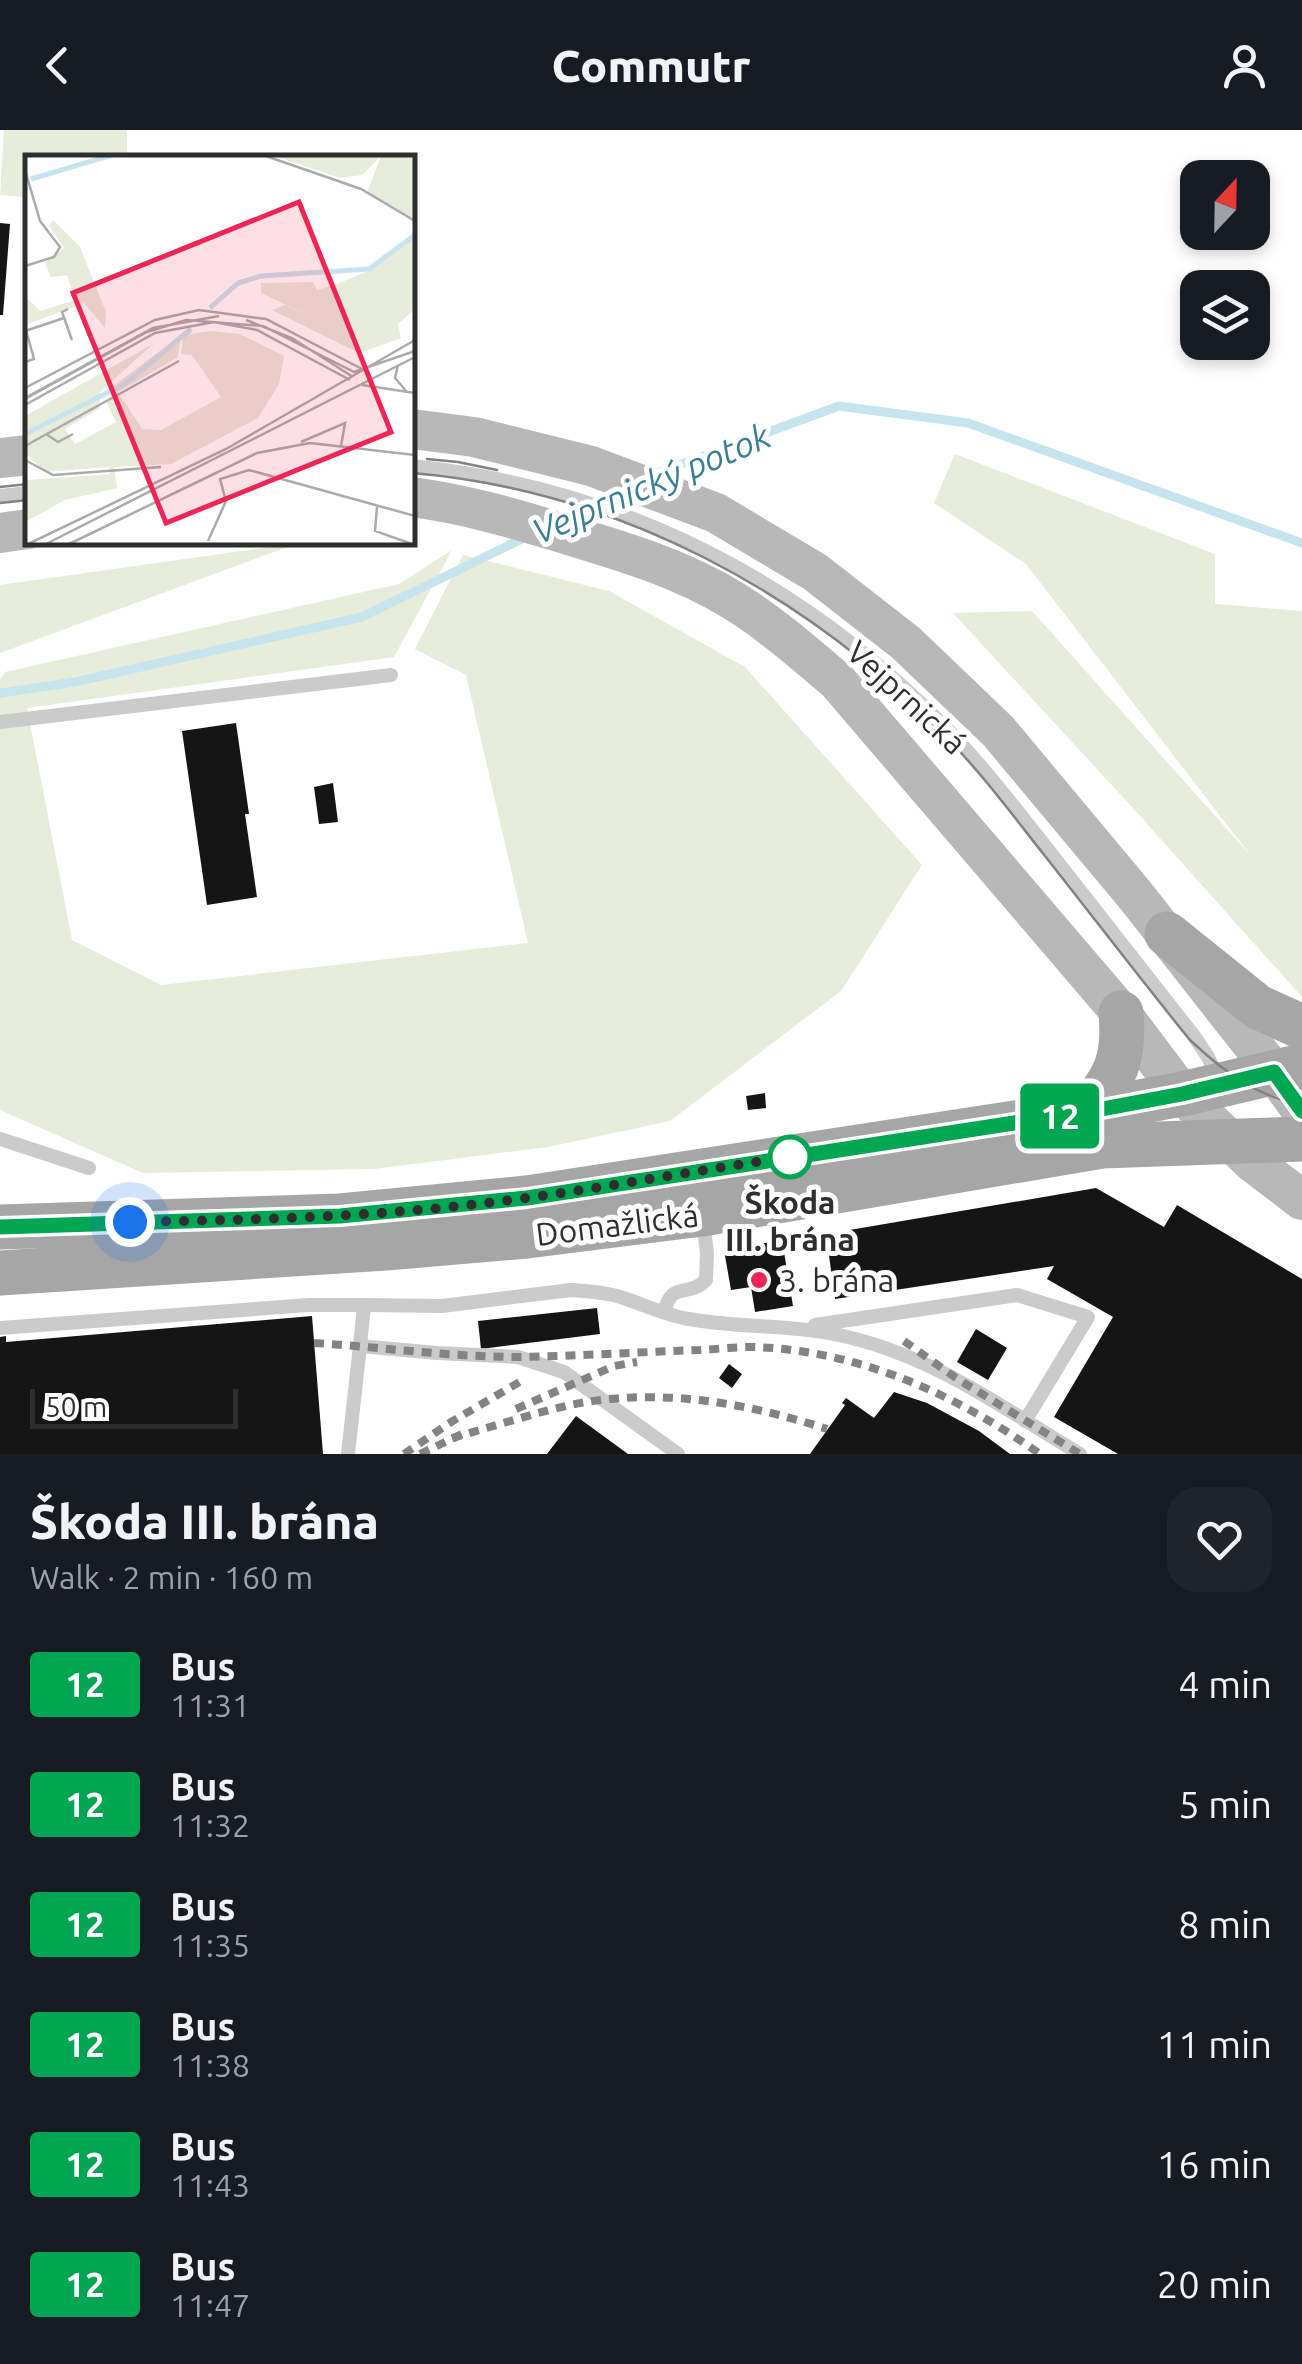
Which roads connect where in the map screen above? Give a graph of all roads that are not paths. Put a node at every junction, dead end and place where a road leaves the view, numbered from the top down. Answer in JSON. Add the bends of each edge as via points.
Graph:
{"nodes":[{"id":1,"x":415,"y":430,"type":"edge"},
{"id":2,"x":25,"y":456,"type":"edge"},
{"id":3,"x":0,"y":458,"type":"edge"},
{"id":4,"x":415,"y":466,"type":"edge"},
{"id":5,"x":25,"y":493,"type":"edge"},
{"id":6,"x":0,"y":496,"type":"edge"},
{"id":7,"x":415,"y":498,"type":"edge"},
{"id":8,"x":25,"y":529,"type":"edge"},
{"id":9,"x":0,"y":532,"type":"edge"},
{"id":10,"x":390,"y":675,"type":"dead end"},
{"id":11,"x":0,"y":722,"type":"edge"},
{"id":12,"x":1167,"y":934,"type":"junction"},
{"id":13,"x":1121,"y":1013,"type":"junction"},
{"id":14,"x":1302,"y":1027,"type":"edge"},
{"id":15,"x":1288,"y":1069,"type":"edge"},
{"id":16,"x":1217,"y":1109,"type":"junction"},
{"id":17,"x":1302,"y":1111,"type":"edge"},
{"id":18,"x":1086,"y":1112,"type":"junction"},
{"id":19,"x":0,"y":1138,"type":"edge"},
{"id":20,"x":1302,"y":1139,"type":"edge"},
{"id":21,"x":88,"y":1168,"type":"dead end"},
{"id":22,"x":1302,"y":1200,"type":"edge"},
{"id":23,"x":702,"y":1214,"type":"junction"},
{"id":24,"x":0,"y":1227,"type":"edge"},
{"id":25,"x":0,"y":1273,"type":"edge"},
{"id":26,"x":364,"y":1305,"type":"junction"},
{"id":27,"x":664,"y":1312,"type":"junction"},
{"id":28,"x":799,"y":1327,"type":"junction"},
{"id":29,"x":0,"y":1328,"type":"edge"},
{"id":30,"x":360,"y":1346,"type":"junction"},
{"id":31,"x":1025,"y":1422,"type":"junction"},
{"id":32,"x":348,"y":1454,"type":"edge"},
{"id":33,"x":678,"y":1454,"type":"edge"},
{"id":34,"x":1080,"y":1454,"type":"edge"}],
"edges":[{"from":1,"to":12,"type":"main road","name":"Vejprnická","via":[[489,440],[591,466],[716,513],[815,572],[906,643],[998,731]]},
{"from":2,"to":3,"type":"main road"},
{"from":4,"to":16,"type":"lane","name":"Vejprnická","via":[[544,489],[676,536],[808,610],[871,658],[1000,788],[1183,1022],[1208,1057]]},
{"from":5,"to":6,"type":"lane"},
{"from":7,"to":13,"type":"main road","name":"Vejprnická","via":[[496,513],[641,556],[734,601],[794,644],[837,682]]},
{"from":8,"to":9,"type":"main road"},
{"from":10,"to":11,"type":"lane"},
{"from":12,"to":14,"type":"main road","via":[[1258,1007]]},
{"from":12,"to":15,"type":"main road","name":"Vejprnická"},
{"from":13,"to":16,"type":"main road","name":"Vejprnická"},
{"from":13,"to":18,"type":"main road","via":[[1120,1063]]},
{"from":15,"to":16,"type":"main road"},
{"from":15,"to":17,"type":"main road","name":"Vejprnická"},
{"from":16,"to":18,"type":"main road","name":"Domažlická"},
{"from":16,"to":20,"type":"main road"},
{"from":16,"to":22,"type":"main road","via":[[1266,1174]]},
{"from":16,"to":23,"type":"main road","name":"Domažlická","via":[[1102,1146]]},
{"from":18,"to":24,"type":"main road","name":"Domažlická","via":[[450,1207]]},
{"from":19,"to":21,"type":"lane"},
{"from":23,"to":25,"type":"main road","name":"Domažlická","via":[[386,1248]]},
{"from":23,"to":27,"type":"lane","via":[[706,1280],[672,1293]]},
{"from":26,"to":27,"type":"lane","via":[[442,1306],[571,1290],[612,1294]]},
{"from":26,"to":29,"type":"lane"},
{"from":26,"to":30,"type":"lane"},
{"from":27,"to":28,"type":"lane"},
{"from":28,"to":31,"type":"lane","via":[[922,1361]]},
{"from":28,"to":31,"type":"lane","via":[[1017,1295],[1088,1317]]},
{"from":30,"to":32,"type":"lane"},
{"from":30,"to":33,"type":"lane","via":[[518,1357],[564,1372]]},
{"from":31,"to":34,"type":"lane"}]}
